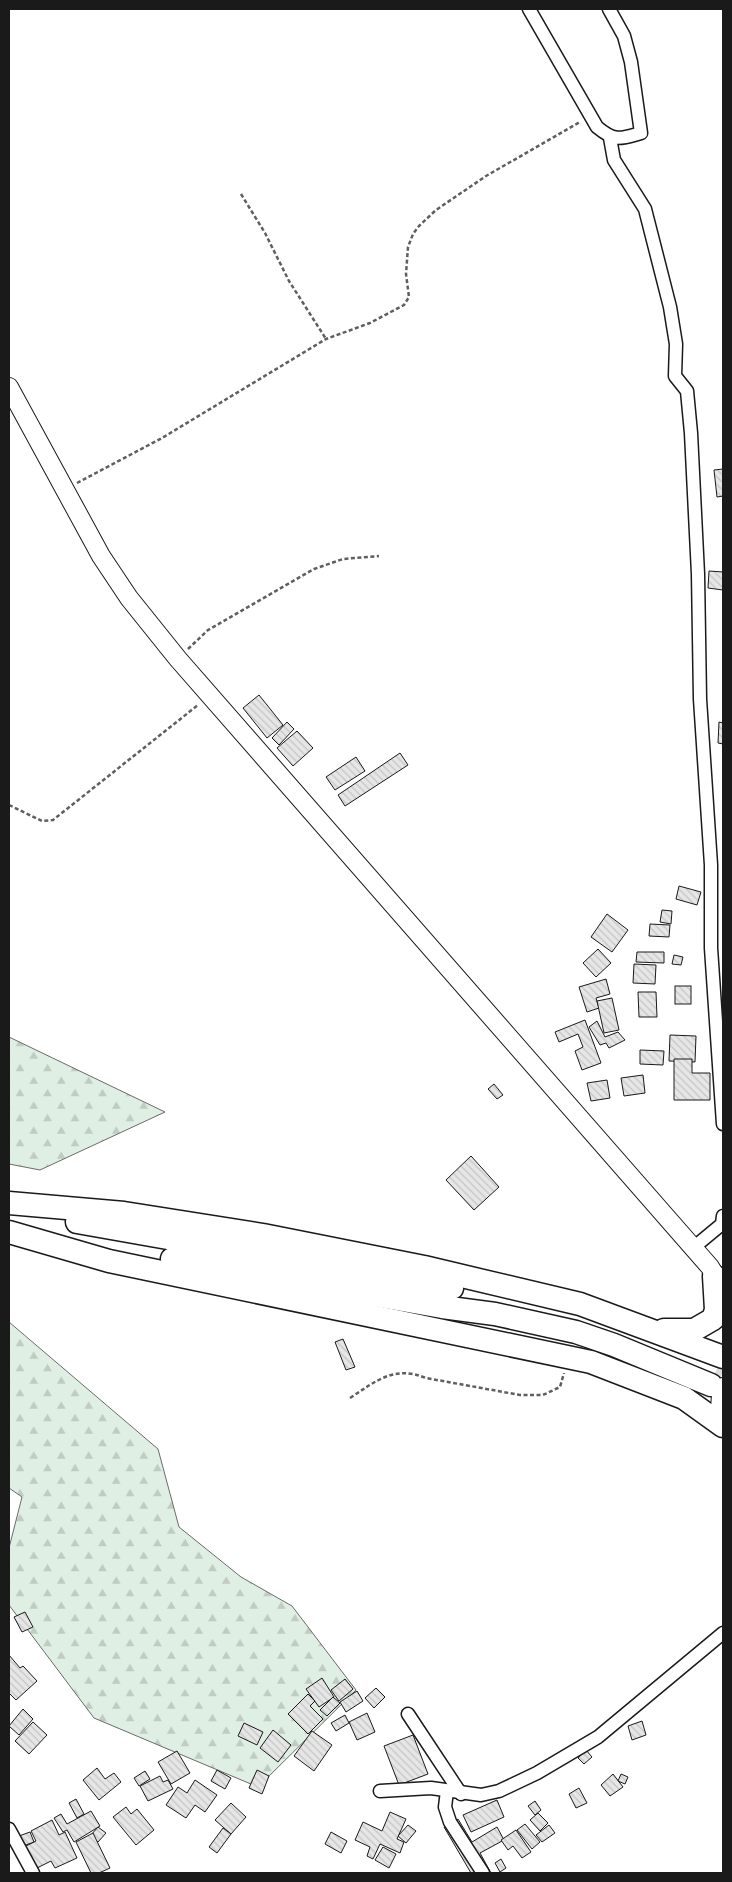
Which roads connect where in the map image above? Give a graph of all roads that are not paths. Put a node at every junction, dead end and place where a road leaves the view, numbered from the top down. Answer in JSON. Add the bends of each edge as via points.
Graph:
{"nodes":[{"id":1,"x":529,"y":9,"type":"edge"},
{"id":2,"x":609,"y":9,"type":"edge"},
{"id":3,"x":610,"y":138,"type":"junction"},
{"id":4,"x":9,"y":387,"type":"edge"},
{"id":5,"x":723,"y":1124,"type":"edge"},
{"id":6,"x":9,"y":1203,"type":"edge"},
{"id":7,"x":9,"y":1209,"type":"edge"},
{"id":8,"x":723,"y":1216,"type":"edge"},
{"id":9,"x":9,"y":1231,"type":"edge"},
{"id":10,"x":693,"y":1248,"type":"junction"},
{"id":11,"x":717,"y":1277,"type":"edge"},
{"id":12,"x":648,"y":1329,"type":"junction"},
{"id":13,"x":718,"y":1375,"type":"edge"},
{"id":14,"x":723,"y":1427,"type":"edge"},
{"id":15,"x":723,"y":1633,"type":"edge"},
{"id":16,"x":408,"y":1714,"type":"dead end"},
{"id":17,"x":380,"y":1791,"type":"dead end"},
{"id":18,"x":447,"y":1791,"type":"junction"},
{"id":19,"x":461,"y":1794,"type":"junction"},
{"id":20,"x":9,"y":1829,"type":"edge"},
{"id":21,"x":33,"y":1873,"type":"edge"},
{"id":22,"x":483,"y":1873,"type":"edge"}],
"edges":[{"from":1,"to":3,"type":"street","via":[[596,127]]},
{"from":2,"to":3,"type":"street","via":[[624,36],[631,62],[641,132],[622,139]]},
{"from":3,"to":5,"type":"street","via":[[614,160],[645,210],[670,306],[676,344],[675,376],[686,391],[688,408]]},
{"from":4,"to":10,"type":"main road","via":[[101,556],[129,598],[210,696]]},
{"from":6,"to":12,"type":"highway","via":[[124,1213],[262,1235],[490,1282],[580,1304]]},
{"from":7,"to":13,"type":"highway","via":[[435,1285],[588,1317]]},
{"from":8,"to":10,"type":"street","via":[[722,1224]]},
{"from":9,"to":13,"type":"highway","via":[[495,1314],[576,1332]]},
{"from":9,"to":14,"type":"highway","via":[[109,1261],[568,1356],[640,1379],[684,1398]]},
{"from":10,"to":11,"type":"main road"},
{"from":11,"to":12,"type":"highway","via":[[716,1310],[713,1319],[705,1326],[676,1332]]},
{"from":12,"to":13,"type":"highway"},
{"from":13,"to":14,"type":"main road"},
{"from":15,"to":19,"type":"street","via":[[598,1737],[500,1791],[481,1795]]},
{"from":16,"to":19,"type":"street"},
{"from":17,"to":18,"type":"street","via":[[431,1788]]},
{"from":18,"to":19,"type":"street"},
{"from":18,"to":22,"type":"street","via":[[445,1807],[450,1822]]},
{"from":20,"to":21,"type":"street"}]}
